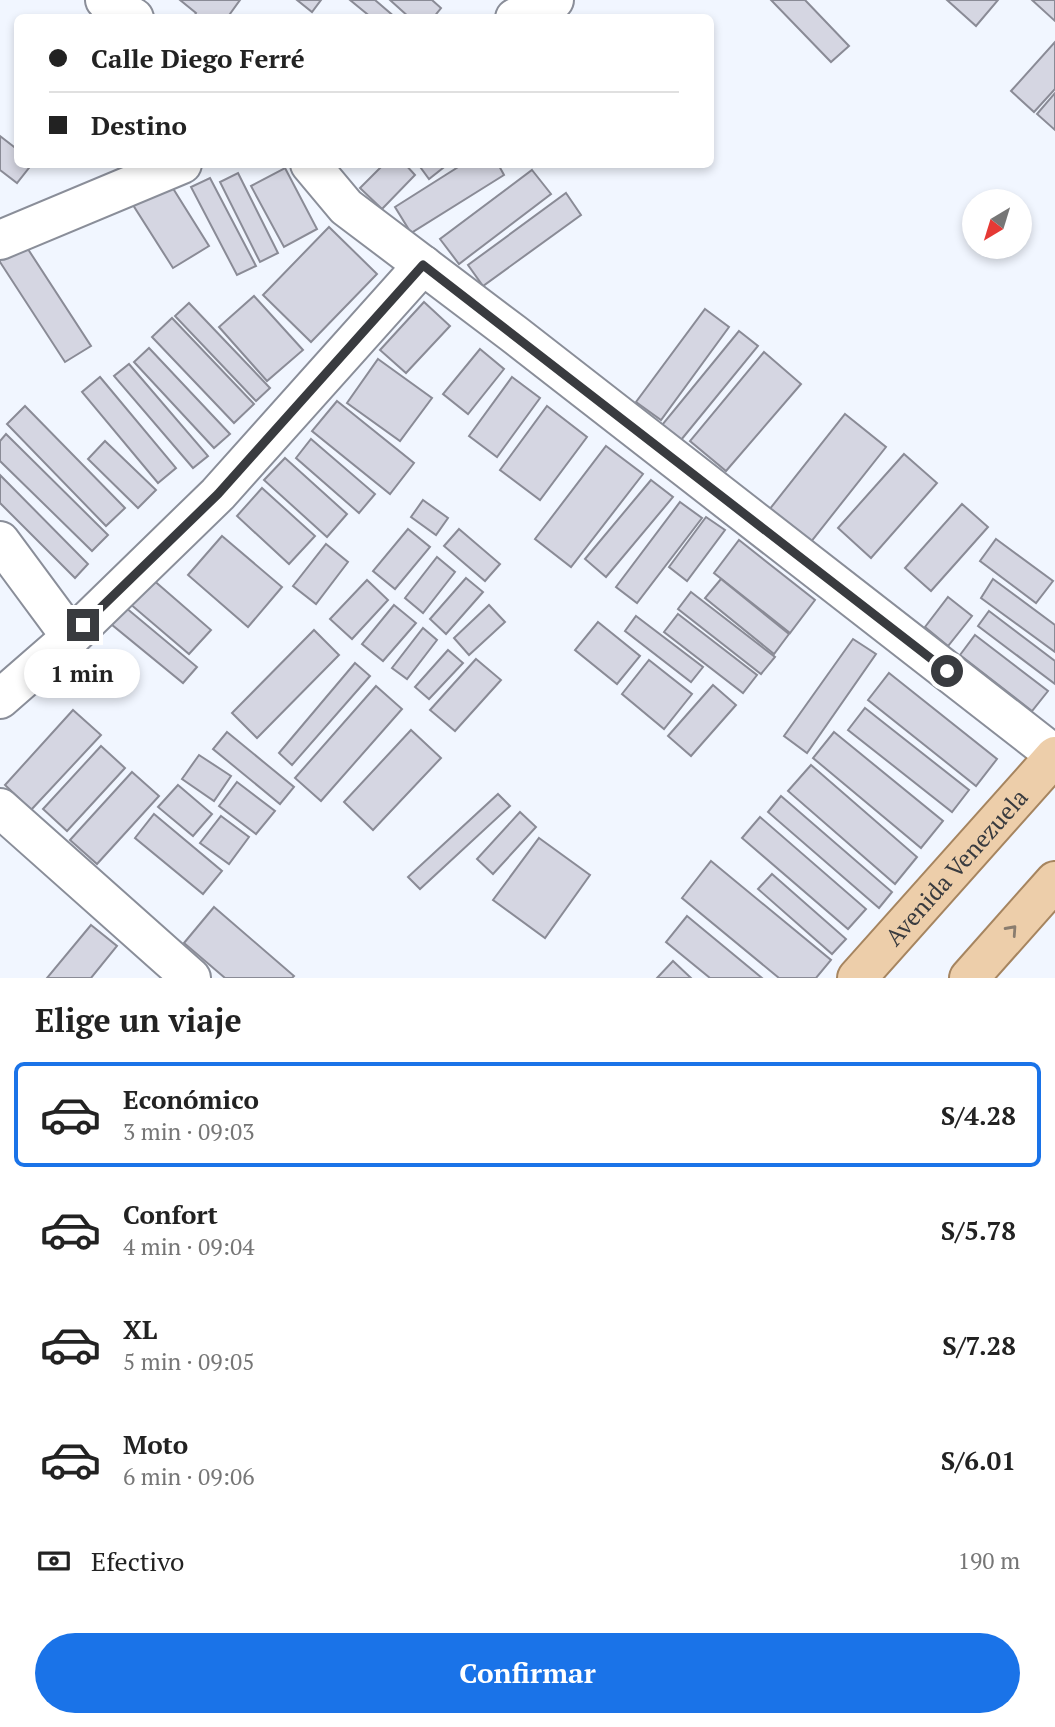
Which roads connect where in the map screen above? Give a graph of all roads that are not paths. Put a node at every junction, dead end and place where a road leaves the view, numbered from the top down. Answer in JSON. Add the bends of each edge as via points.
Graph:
{"nodes":[{"id":1,"x":105,"y":0,"type":"edge"},
{"id":2,"x":554,"y":0,"type":"edge"},
{"id":3,"x":128,"y":14,"type":"edge"},
{"id":4,"x":524,"y":14,"type":"edge"},
{"id":5,"x":171,"y":168,"type":"edge"},
{"id":6,"x":313,"y":168,"type":"edge"},
{"id":7,"x":0,"y":240,"type":"edge"},
{"id":8,"x":423,"y":265,"type":"junction"},
{"id":9,"x":0,"y":541,"type":"edge"},
{"id":10,"x":71,"y":637,"type":"junction"},
{"id":11,"x":0,"y":699,"type":"edge"},
{"id":12,"x":1055,"y":756,"type":"edge"},
{"id":13,"x":0,"y":808,"type":"edge"},
{"id":14,"x":1055,"y":881,"type":"edge"},
{"id":15,"x":191,"y":978,"type":"edge"},
{"id":16,"x":857,"y":978,"type":"edge"},
{"id":17,"x":969,"y":978,"type":"edge"}],
"edges":[{"from":1,"to":3,"type":"street"},
{"from":2,"to":4,"type":"street"},
{"from":5,"to":7,"type":"street"},
{"from":6,"to":8,"type":"street","via":[[346,207]]},
{"from":8,"to":10,"type":"street","via":[[218,494]]},
{"from":8,"to":12,"type":"street"},
{"from":9,"to":10,"type":"street"},
{"from":10,"to":11,"type":"street"},
{"from":12,"to":16,"type":"main road","name":"Avenida Venezuela"},
{"from":13,"to":15,"type":"street"},
{"from":17,"to":14,"type":"main road","one_way":true}]}
